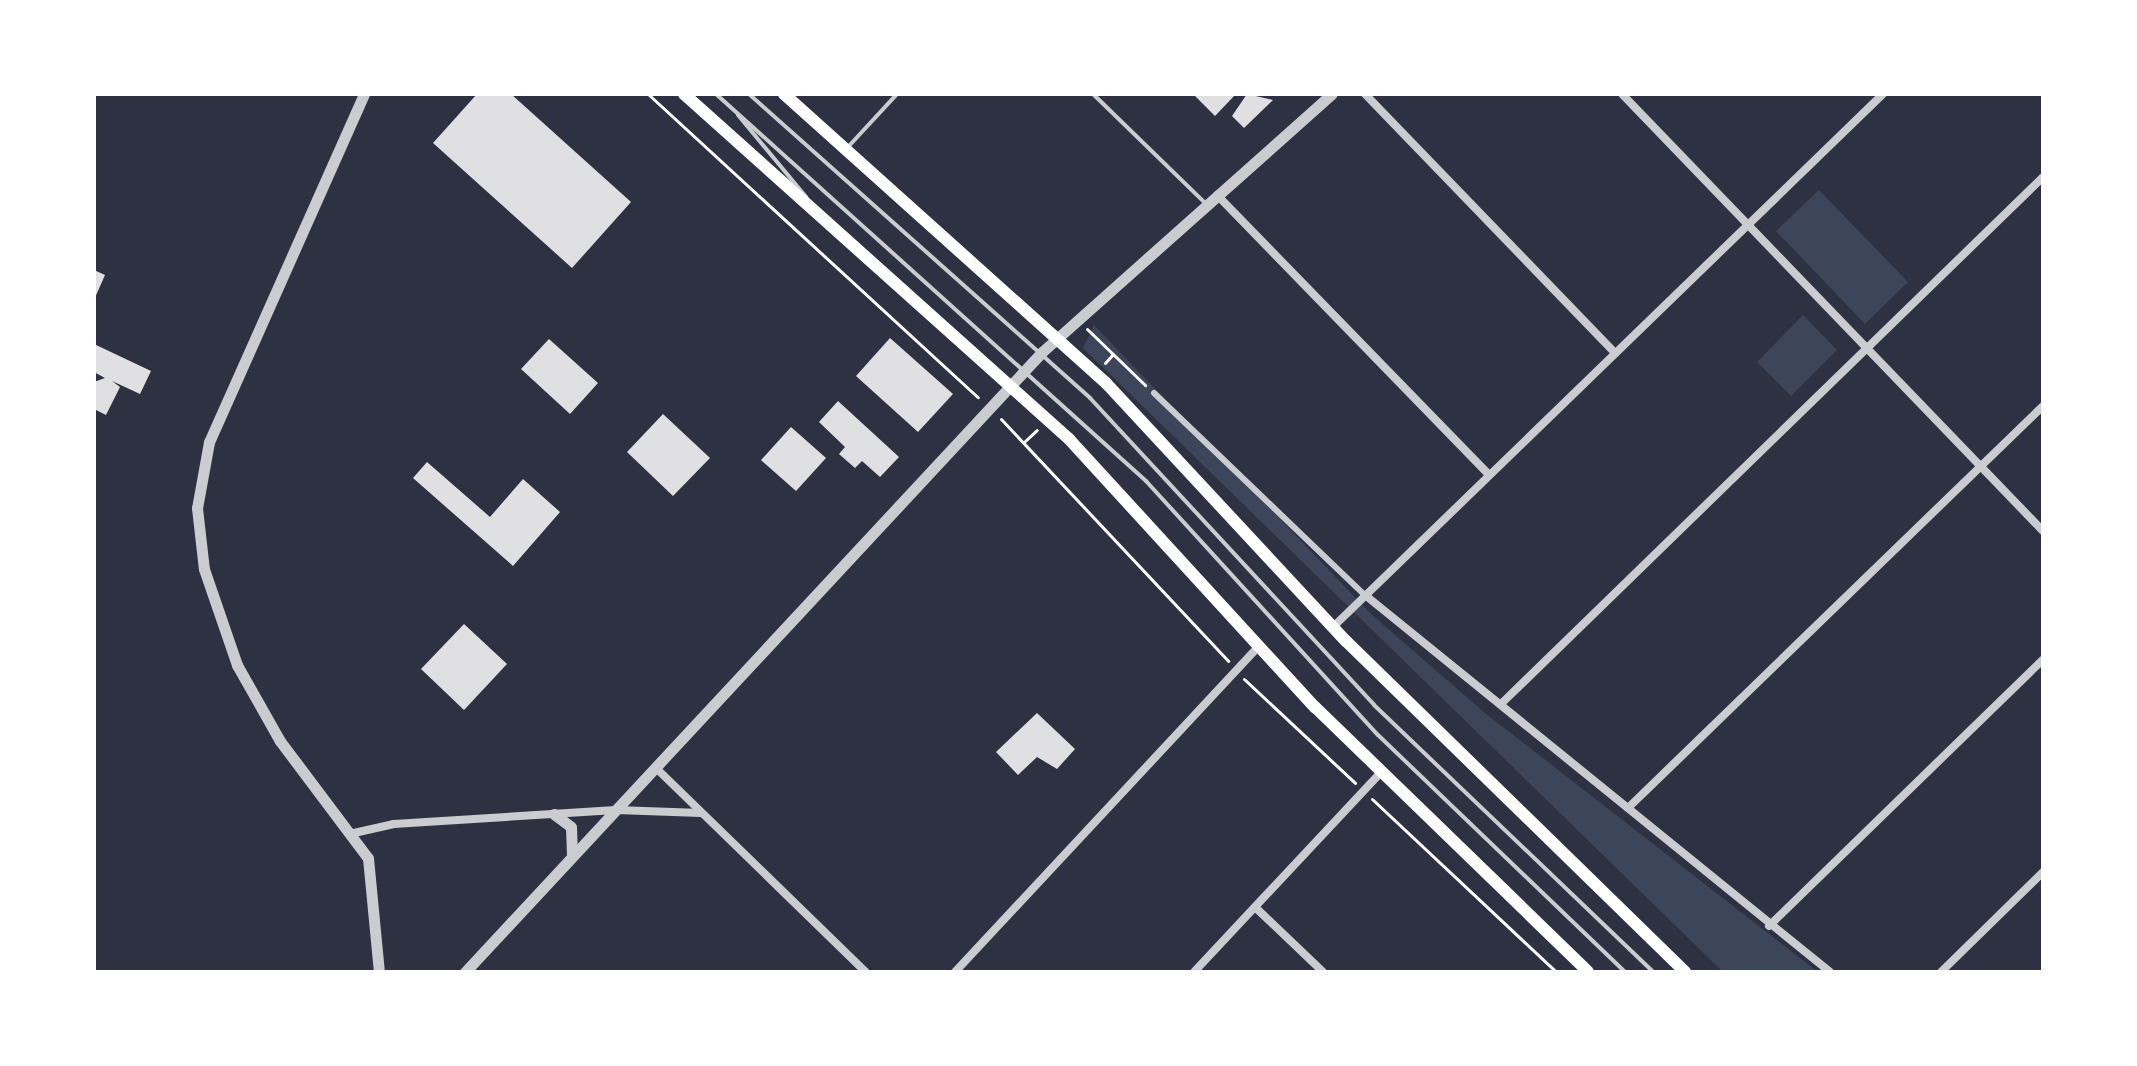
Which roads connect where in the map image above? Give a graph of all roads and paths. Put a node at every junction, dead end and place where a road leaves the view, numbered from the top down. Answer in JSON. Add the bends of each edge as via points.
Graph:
{"nodes":[{"id":1,"x":364,"y":94,"type":"edge"},
{"id":2,"x":648,"y":94,"type":"edge"},
{"id":3,"x":684,"y":94,"type":"edge"},
{"id":4,"x":716,"y":94,"type":"edge"},
{"id":5,"x":749,"y":94,"type":"edge"},
{"id":6,"x":784,"y":94,"type":"edge"},
{"id":7,"x":897,"y":94,"type":"edge"},
{"id":8,"x":1093,"y":94,"type":"edge"},
{"id":9,"x":1332,"y":94,"type":"edge"},
{"id":10,"x":1365,"y":94,"type":"edge"},
{"id":11,"x":1622,"y":94,"type":"edge"},
{"id":12,"x":1876,"y":96,"type":"edge"},
{"id":13,"x":735,"y":110,"type":"junction"},
{"id":14,"x":846,"y":149,"type":"junction"},
{"id":15,"x":2043,"y":177,"type":"edge"},
{"id":16,"x":1217,"y":195,"type":"junction"},
{"id":17,"x":1206,"y":204,"type":"junction"},
{"id":18,"x":812,"y":207,"type":"junction"},
{"id":19,"x":1747,"y":224,"type":"junction"},
{"id":20,"x":1076,"y":318,"type":"junction"},
{"id":21,"x":1058,"y":336,"type":"junction"},
{"id":22,"x":1867,"y":348,"type":"junction"},
{"id":23,"x":1042,"y":352,"type":"junction"},
{"id":24,"x":1615,"y":353,"type":"junction"},
{"id":25,"x":1027,"y":367,"type":"junction"},
{"id":26,"x":1011,"y":385,"type":"junction"},
{"id":27,"x":1154,"y":393,"type":"joint"},
{"id":28,"x":2043,"y":406,"type":"edge"},
{"id":29,"x":989,"y":408,"type":"junction"},
{"id":30,"x":1981,"y":466,"type":"junction"},
{"id":31,"x":1489,"y":475,"type":"junction"},
{"id":32,"x":2043,"y":531,"type":"edge"},
{"id":33,"x":1365,"y":595,"type":"junction"},
{"id":34,"x":1333,"y":627,"type":"junction"},
{"id":35,"x":1259,"y":646,"type":"junction"},
{"id":36,"x":2043,"y":660,"type":"edge"},
{"id":37,"x":1236,"y":670,"type":"junction"},
{"id":38,"x":1503,"y":702,"type":"junction"},
{"id":39,"x":656,"y":768,"type":"junction"},
{"id":40,"x":1380,"y":773,"type":"junction"},
{"id":41,"x":1363,"y":791,"type":"junction"},
{"id":42,"x":1628,"y":808,"type":"junction"},
{"id":43,"x":616,"y":810,"type":"junction"},
{"id":44,"x":701,"y":813,"type":"junction"},
{"id":45,"x":554,"y":814,"type":"junction"},
{"id":46,"x":354,"y":833,"type":"junction"},
{"id":47,"x":570,"y":860,"type":"junction"},
{"id":48,"x":2043,"y":872,"type":"edge"},
{"id":49,"x":1255,"y":907,"type":"junction"},
{"id":50,"x":1769,"y":926,"type":"junction"},
{"id":51,"x":379,"y":972,"type":"edge"},
{"id":52,"x":465,"y":972,"type":"edge"},
{"id":53,"x":866,"y":972,"type":"edge"},
{"id":54,"x":955,"y":972,"type":"edge"},
{"id":55,"x":1194,"y":972,"type":"edge"},
{"id":56,"x":1323,"y":972,"type":"edge"},
{"id":57,"x":1556,"y":972,"type":"edge"},
{"id":58,"x":1588,"y":972,"type":"edge"},
{"id":59,"x":1625,"y":972,"type":"edge"},
{"id":60,"x":1653,"y":972,"type":"edge"},
{"id":61,"x":1685,"y":972,"type":"edge"},
{"id":62,"x":1830,"y":972,"type":"edge"},
{"id":63,"x":1941,"y":972,"type":"edge"}],
"edges":[{"from":1,"to":46,"type":"street","via":[[209,442],[197,508],[204,569],[237,665],[280,741]]},
{"from":2,"to":29,"type":"path"},
{"from":3,"to":18,"type":"main road"},
{"from":4,"to":13,"type":"lane"},
{"from":5,"to":23,"type":"lane"},
{"from":6,"to":14,"type":"main road"},
{"from":7,"to":14,"type":"lane"},
{"from":8,"to":17,"type":"lane"},
{"from":9,"to":16,"type":"street"},
{"from":10,"to":24,"type":"street"},
{"from":11,"to":19,"type":"street"},
{"from":12,"to":19,"type":"street"},
{"from":13,"to":18,"type":"lane"},
{"from":13,"to":25,"type":"lane"},
{"from":14,"to":21,"type":"main road"},
{"from":15,"to":22,"type":"street"},
{"from":16,"to":17,"type":"street"},
{"from":16,"to":31,"type":"street"},
{"from":17,"to":20,"type":"street"},
{"from":18,"to":26,"type":"main road"},
{"from":19,"to":22,"type":"street"},
{"from":19,"to":24,"type":"street"},
{"from":20,"to":21,"type":"street"},
{"from":20,"to":27,"type":"path"},
{"from":21,"to":23,"type":"street"},
{"from":21,"to":34,"type":"main road"},
{"from":22,"to":30,"type":"street"},
{"from":22,"to":38,"type":"street"},
{"from":23,"to":25,"type":"street"},
{"from":23,"to":60,"type":"lane","via":[[1194,505],[1374,705]]},
{"from":24,"to":31,"type":"street"},
{"from":25,"to":26,"type":"street"},
{"from":25,"to":59,"type":"lane","via":[[1193,530],[1378,735]]},
{"from":26,"to":29,"type":"street"},
{"from":26,"to":35,"type":"main road","via":[[1146,519]]},
{"from":27,"to":33,"type":"street"},
{"from":28,"to":30,"type":"street"},
{"from":29,"to":37,"type":"path"},
{"from":29,"to":39,"type":"street"},
{"from":30,"to":32,"type":"street"},
{"from":30,"to":42,"type":"street"},
{"from":31,"to":33,"type":"street"},
{"from":33,"to":34,"type":"street"},
{"from":33,"to":38,"type":"street"},
{"from":34,"to":61,"type":"main road"},
{"from":35,"to":37,"type":"street"},
{"from":35,"to":40,"type":"main road"},
{"from":36,"to":50,"type":"street"},
{"from":37,"to":41,"type":"path"},
{"from":37,"to":54,"type":"street"},
{"from":38,"to":42,"type":"street"},
{"from":39,"to":43,"type":"street"},
{"from":39,"to":44,"type":"street"},
{"from":40,"to":41,"type":"street"},
{"from":40,"to":58,"type":"main road"},
{"from":41,"to":49,"type":"street"},
{"from":41,"to":57,"type":"path"},
{"from":42,"to":50,"type":"street"},
{"from":43,"to":44,"type":"street"},
{"from":43,"to":45,"type":"street"},
{"from":43,"to":47,"type":"street"},
{"from":44,"to":53,"type":"street"},
{"from":45,"to":46,"type":"street","via":[[384,824]]},
{"from":45,"to":47,"type":"street","via":[[575,838]]},
{"from":46,"to":51,"type":"street","via":[[373,874]]},
{"from":47,"to":52,"type":"street"},
{"from":48,"to":63,"type":"street"},
{"from":49,"to":55,"type":"street"},
{"from":49,"to":56,"type":"street"},
{"from":50,"to":62,"type":"street"}]}
